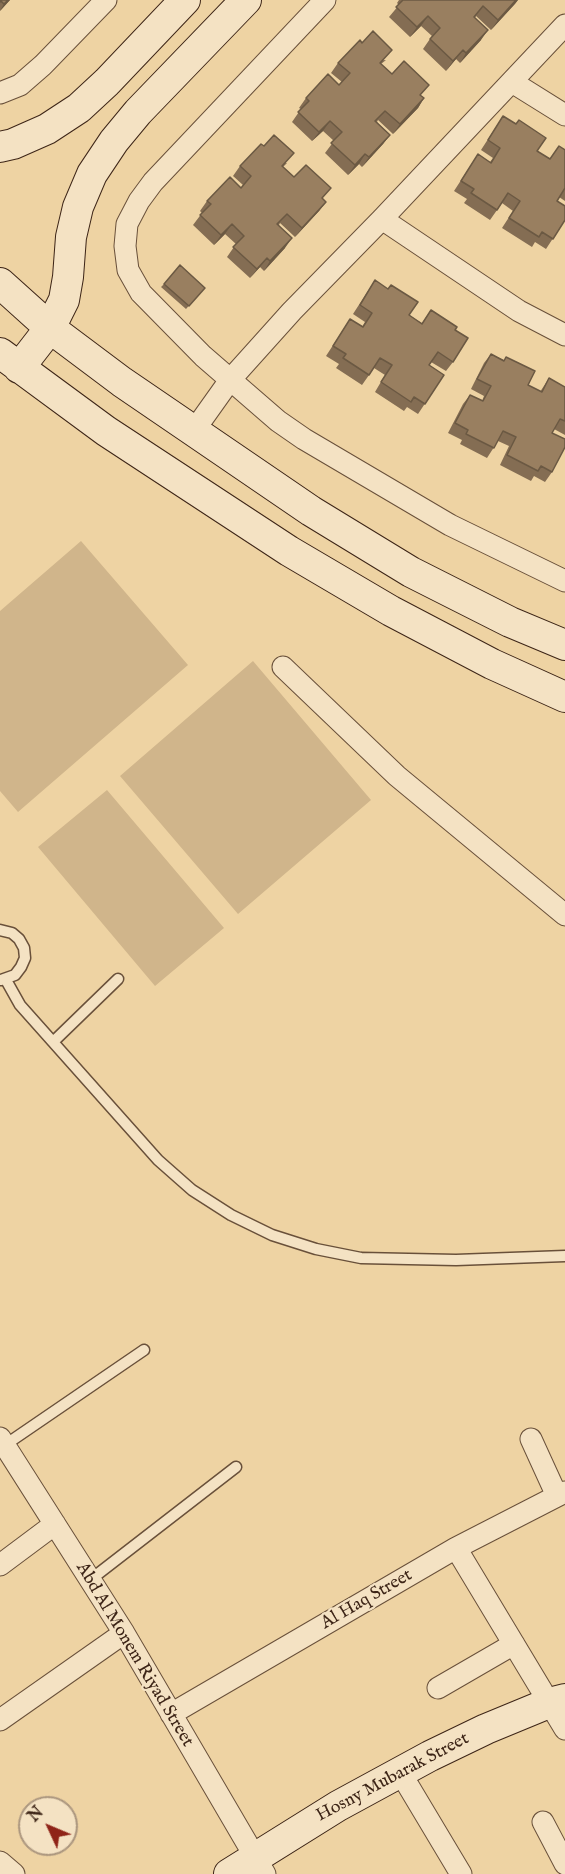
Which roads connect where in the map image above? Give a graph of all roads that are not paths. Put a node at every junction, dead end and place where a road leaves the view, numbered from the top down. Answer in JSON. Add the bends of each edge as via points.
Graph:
{"nodes":[{"id":1,"x":106,"y":0,"type":"edge"},
{"id":2,"x":184,"y":0,"type":"edge"},
{"id":3,"x":246,"y":0,"type":"edge"},
{"id":4,"x":325,"y":0,"type":"edge"},
{"id":5,"x":565,"y":25,"type":"edge"},
{"id":6,"x":512,"y":82,"type":"junction"},
{"id":7,"x":0,"y":93,"type":"edge"},
{"id":8,"x":565,"y":115,"type":"edge"},
{"id":9,"x":0,"y":147,"type":"edge"},
{"id":10,"x":382,"y":219,"type":"junction"},
{"id":11,"x":0,"y":283,"type":"edge"},
{"id":12,"x":50,"y":328,"type":"junction"},
{"id":13,"x":565,"y":335,"type":"edge"},
{"id":14,"x":9,"y":360,"type":"edge"},
{"id":15,"x":230,"y":380,"type":"junction"},
{"id":16,"x":193,"y":432,"type":"junction"},
{"id":17,"x":565,"y":581,"type":"edge"},
{"id":18,"x":565,"y":645,"type":"edge"},
{"id":19,"x":283,"y":668,"type":"dead end"},
{"id":20,"x":565,"y":697,"type":"edge"},
{"id":21,"x":565,"y":915,"type":"edge"},
{"id":22,"x":0,"y":930,"type":"edge"},
{"id":23,"x":117,"y":979,"type":"dead end"},
{"id":24,"x":3,"y":980,"type":"edge"},
{"id":25,"x":53,"y":1042,"type":"junction"},
{"id":26,"x":565,"y":1256,"type":"edge"},
{"id":27,"x":144,"y":1350,"type":"dead end"},
{"id":28,"x":531,"y":1439,"type":"dead end"},
{"id":29,"x":2,"y":1441,"type":"edge"},
{"id":30,"x":236,"y":1467,"type":"dead end"},
{"id":31,"x":561,"y":1494,"type":"edge"},
{"id":32,"x":55,"y":1524,"type":"junction"},
{"id":33,"x":456,"y":1548,"type":"junction"},
{"id":34,"x":0,"y":1565,"type":"edge"},
{"id":35,"x":90,"y":1580,"type":"junction"},
{"id":36,"x":124,"y":1633,"type":"junction"},
{"id":37,"x":514,"y":1644,"type":"junction"},
{"id":38,"x":438,"y":1688,"type":"dead end"},
{"id":39,"x":557,"y":1701,"type":"edge"},
{"id":40,"x":171,"y":1714,"type":"junction"},
{"id":41,"x":0,"y":1720,"type":"edge"},
{"id":42,"x":565,"y":1729,"type":"edge"},
{"id":43,"x":400,"y":1772,"type":"junction"},
{"id":44,"x":543,"y":1822,"type":"dead end"},
{"id":45,"x":0,"y":1862,"type":"edge"},
{"id":46,"x":565,"y":1864,"type":"edge"},
{"id":47,"x":260,"y":1866,"type":"edge"},
{"id":48,"x":14,"y":1874,"type":"edge"},
{"id":49,"x":229,"y":1874,"type":"edge"},
{"id":50,"x":461,"y":1874,"type":"edge"}],
"edges":[{"from":1,"to":7,"type":"street","via":[[43,65],[20,85]]},
{"from":2,"to":9,"type":"street","via":[[79,108],[47,129]]},
{"from":3,"to":12,"type":"street","via":[[138,112],[92,174],[71,237],[64,300]]},
{"from":4,"to":15,"type":"street","via":[[153,182],[128,224],[124,246],[128,270],[141,293]]},
{"from":5,"to":6,"type":"street"},
{"from":6,"to":8,"type":"street"},
{"from":6,"to":10,"type":"street"},
{"from":10,"to":13,"type":"street","via":[[519,311]]},
{"from":10,"to":15,"type":"street"},
{"from":11,"to":12,"type":"street"},
{"from":12,"to":14,"type":"street"},
{"from":12,"to":16,"type":"street"},
{"from":14,"to":20,"type":"street","via":[[106,431],[289,551],[492,664]]},
{"from":15,"to":16,"type":"street"},
{"from":15,"to":17,"type":"street","via":[[304,439],[450,525]]},
{"from":16,"to":18,"type":"street","via":[[411,572]]},
{"from":19,"to":21,"type":"street","via":[[397,776]]},
{"from":22,"to":24,"type":"lane","via":[[20,939],[25,958],[15,975]]},
{"from":23,"to":25,"type":"lane"},
{"from":24,"to":25,"type":"lane"},
{"from":25,"to":26,"type":"lane","via":[[158,1160],[192,1190],[272,1235],[361,1258]]},
{"from":27,"to":29,"type":"lane"},
{"from":28,"to":31,"type":"street"},
{"from":29,"to":32,"type":"street","name":"Abd Al Monem Riyad Street"},
{"from":30,"to":35,"type":"lane"},
{"from":31,"to":33,"type":"street","name":"Al Haq Street"},
{"from":32,"to":34,"type":"street"},
{"from":32,"to":35,"type":"street","name":"Abd Al Monem Riyad Street"},
{"from":33,"to":37,"type":"street"},
{"from":33,"to":40,"type":"street","name":"Al Haq Street"},
{"from":35,"to":36,"type":"street","name":"Abd Al Monem Riyad Street"},
{"from":36,"to":40,"type":"street","name":"Abd Al Monem Riyad Street"},
{"from":36,"to":41,"type":"street"},
{"from":37,"to":38,"type":"street"},
{"from":37,"to":39,"type":"street"},
{"from":39,"to":42,"type":"street"},
{"from":39,"to":43,"type":"street","name":"Hosny Mubarak Street","via":[[486,1729]]},
{"from":40,"to":47,"type":"street","name":"Abd Al Monem Riyad Street"},
{"from":43,"to":47,"type":"street","name":"Hosny Mubarak Street","via":[[338,1806]]},
{"from":43,"to":50,"type":"street"},
{"from":44,"to":46,"type":"street"},
{"from":45,"to":48,"type":"street"},
{"from":47,"to":49,"type":"street","name":"Hosny Mubarak Street"}]}
